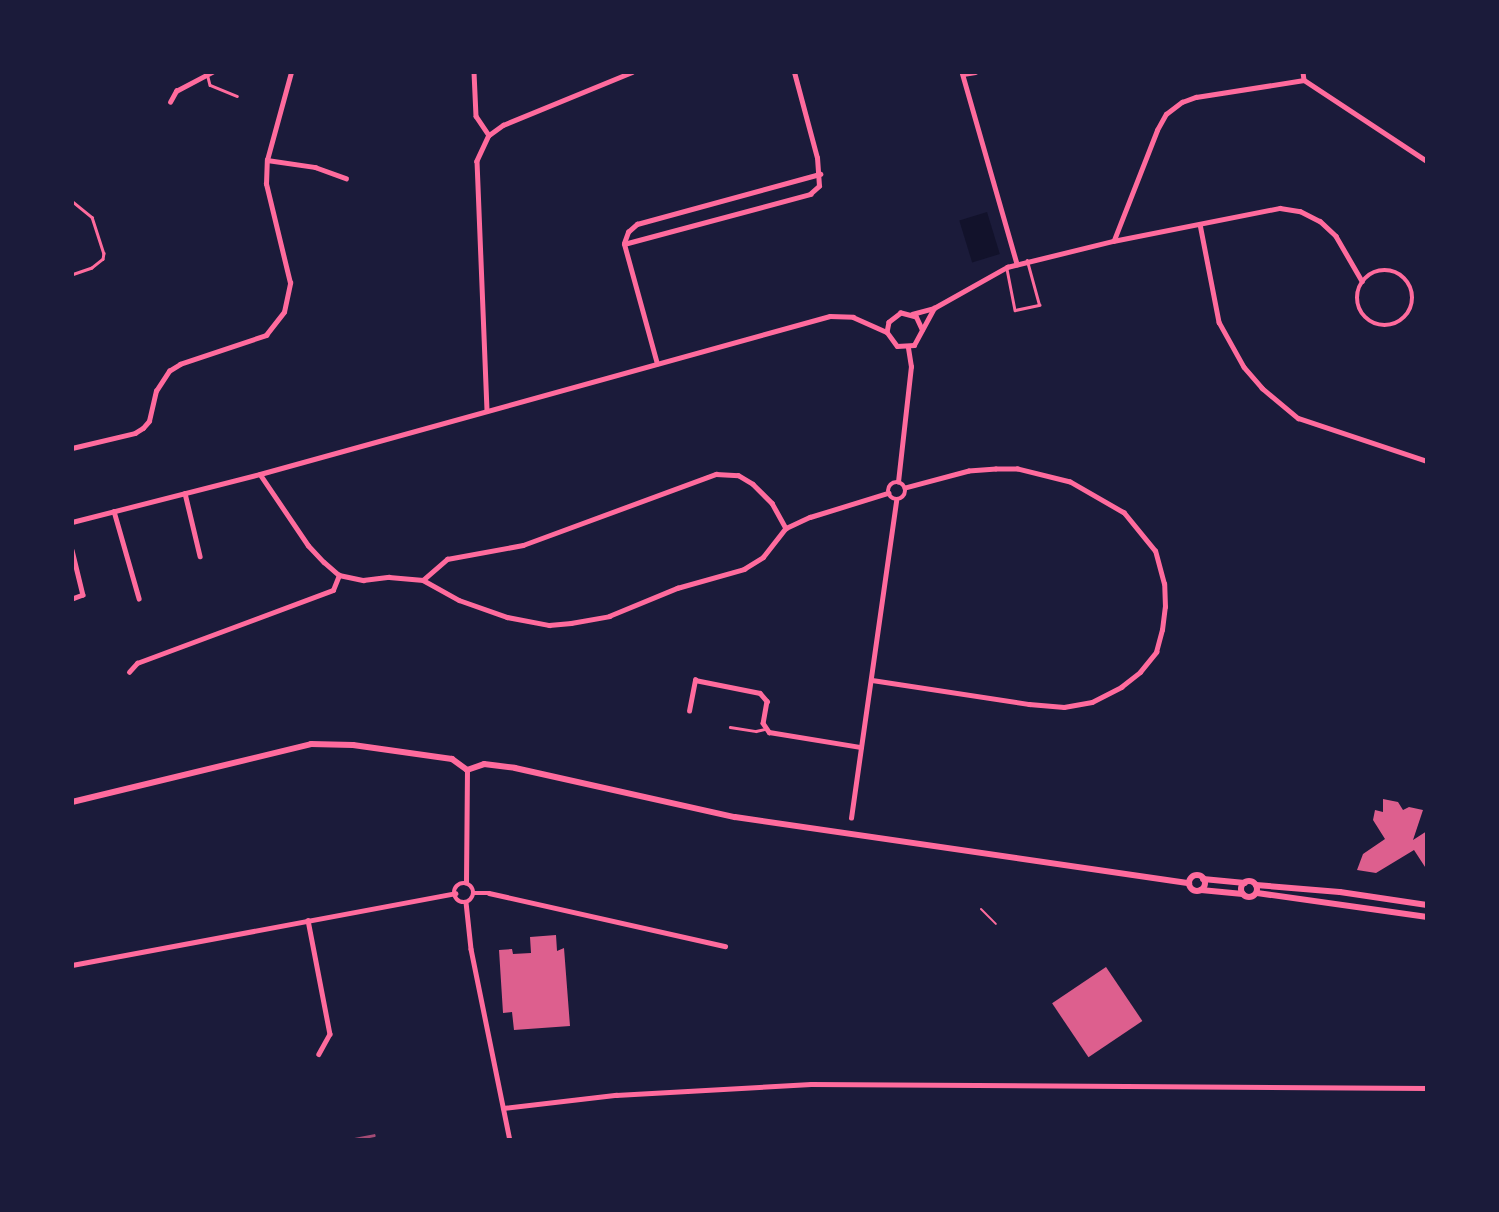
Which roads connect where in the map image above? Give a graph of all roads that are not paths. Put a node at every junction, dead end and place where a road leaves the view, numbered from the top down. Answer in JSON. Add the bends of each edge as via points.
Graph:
{"nodes":[{"id":1,"x":212,"y":72,"type":"edge"},
{"id":2,"x":291,"y":72,"type":"edge"},
{"id":3,"x":474,"y":72,"type":"edge"},
{"id":4,"x":632,"y":72,"type":"edge"},
{"id":5,"x":794,"y":72,"type":"edge"},
{"id":6,"x":975,"y":72,"type":"edge"},
{"id":7,"x":1303,"y":72,"type":"edge"},
{"id":8,"x":963,"y":73,"type":"edge"},
{"id":9,"x":208,"y":77,"type":"junction"},
{"id":10,"x":1304,"y":80,"type":"junction"},
{"id":11,"x":237,"y":96,"type":"dead end"},
{"id":12,"x":170,"y":102,"type":"dead end"},
{"id":13,"x":489,"y":135,"type":"junction"},
{"id":14,"x":267,"y":160,"type":"junction"},
{"id":15,"x":1427,"y":161,"type":"edge"},
{"id":16,"x":820,"y":174,"type":"junction"},
{"id":17,"x":346,"y":178,"type":"dead end"},
{"id":18,"x":72,"y":201,"type":"edge"},
{"id":19,"x":1200,"y":224,"type":"junction"},
{"id":20,"x":1113,"y":241,"type":"junction"},
{"id":21,"x":624,"y":244,"type":"junction"},
{"id":22,"x":1027,"y":261,"type":"junction"},
{"id":23,"x":1017,"y":264,"type":"junction"},
{"id":24,"x":1007,"y":267,"type":"junction"},
{"id":25,"x":72,"y":275,"type":"edge"},
{"id":26,"x":1362,"y":281,"type":"junction"},
{"id":27,"x":934,"y":308,"type":"junction"},
{"id":28,"x":912,"y":314,"type":"junction"},
{"id":29,"x":922,"y":330,"type":"junction"},
{"id":30,"x":887,"y":332,"type":"junction"},
{"id":31,"x":908,"y":348,"type":"junction"},
{"id":32,"x":657,"y":364,"type":"junction"},
{"id":33,"x":487,"y":411,"type":"junction"},
{"id":34,"x":72,"y":448,"type":"edge"},
{"id":35,"x":1427,"y":461,"type":"edge"},
{"id":36,"x":260,"y":474,"type":"junction"},
{"id":37,"x":898,"y":482,"type":"junction"},
{"id":38,"x":905,"y":488,"type":"junction"},
{"id":39,"x":185,"y":493,"type":"junction"},
{"id":40,"x":888,"y":493,"type":"junction"},
{"id":41,"x":896,"y":499,"type":"junction"},
{"id":42,"x":114,"y":511,"type":"junction"},
{"id":43,"x":72,"y":522,"type":"edge"},
{"id":44,"x":786,"y":528,"type":"junction"},
{"id":45,"x":72,"y":550,"type":"edge"},
{"id":46,"x":200,"y":556,"type":"dead end"},
{"id":47,"x":339,"y":575,"type":"junction"},
{"id":48,"x":423,"y":580,"type":"junction"},
{"id":49,"x":139,"y":598,"type":"dead end"},
{"id":50,"x":72,"y":599,"type":"edge"},
{"id":51,"x":129,"y":672,"type":"dead end"},
{"id":52,"x":872,"y":680,"type":"junction"},
{"id":53,"x":688,"y":711,"type":"dead end"},
{"id":54,"x":730,"y":727,"type":"dead end"},
{"id":55,"x":765,"y":729,"type":"junction"},
{"id":56,"x":861,"y":747,"type":"junction"},
{"id":57,"x":467,"y":770,"type":"junction"},
{"id":58,"x":72,"y":802,"type":"edge"},
{"id":59,"x":851,"y":818,"type":"dead end"},
{"id":60,"x":1203,"y":879,"type":"junction"},
{"id":61,"x":466,"y":883,"type":"junction"},
{"id":62,"x":1189,"y":883,"type":"junction"},
{"id":63,"x":1245,"y":883,"type":"junction"},
{"id":64,"x":1256,"y":889,"type":"junction"},
{"id":65,"x":1201,"y":890,"type":"junction"},
{"id":66,"x":454,"y":893,"type":"junction"},
{"id":67,"x":474,"y":893,"type":"junction"},
{"id":68,"x":1243,"y":894,"type":"junction"},
{"id":69,"x":466,"y":902,"type":"junction"},
{"id":70,"x":1427,"y":905,"type":"edge"},
{"id":71,"x":1427,"y":917,"type":"edge"},
{"id":72,"x":308,"y":920,"type":"junction"},
{"id":73,"x":725,"y":946,"type":"dead end"},
{"id":74,"x":72,"y":965,"type":"edge"},
{"id":75,"x":319,"y":1054,"type":"dead end"},
{"id":76,"x":1427,"y":1088,"type":"edge"},
{"id":77,"x":503,"y":1108,"type":"junction"},
{"id":78,"x":510,"y":1140,"type":"edge"}],
"edges":[{"from":1,"to":9,"type":"street"},
{"from":2,"to":14,"type":"street"},
{"from":3,"to":13,"type":"street","via":[[476,116]]},
{"from":4,"to":13,"type":"street","via":[[503,125]]},
{"from":5,"to":16,"type":"street"},
{"from":6,"to":8,"type":"street"},
{"from":7,"to":10,"type":"street"},
{"from":8,"to":23,"type":"street"},
{"from":9,"to":11,"type":"lane","via":[[211,85]]},
{"from":9,"to":12,"type":"street","via":[[177,91]]},
{"from":10,"to":15,"type":"street"},
{"from":10,"to":20,"type":"street","via":[[1196,97],[1167,114]]},
{"from":13,"to":33,"type":"street","via":[[477,161]]},
{"from":14,"to":17,"type":"street","via":[[316,167]]},
{"from":14,"to":34,"type":"street","via":[[268,201],[290,283],[277,324],[254,341],[169,371],[156,391],[149,421],[135,433]]},
{"from":16,"to":21,"type":"street","via":[[636,225]]},
{"from":16,"to":21,"type":"street","via":[[819,186],[810,194]]},
{"from":18,"to":25,"type":"lane","via":[[92,217],[103,259]]},
{"from":19,"to":20,"type":"street"},
{"from":19,"to":26,"type":"street","via":[[1279,208],[1300,211],[1336,236]]},
{"from":19,"to":35,"type":"street","via":[[1219,322],[1244,368],[1262,388],[1298,418]]},
{"from":20,"to":22,"type":"street"},
{"from":21,"to":32,"type":"street"},
{"from":22,"to":23,"type":"street"},
{"from":22,"to":24,"type":"lane","via":[[1039,305],[1015,310]]},
{"from":23,"to":24,"type":"street"},
{"from":24,"to":27,"type":"street"},
{"from":26,"to":26,"type":"street","via":[[1359,309],[1371,323],[1390,326],[1406,316],[1412,300],[1402,276],[1377,271]]},
{"from":27,"to":28,"type":"street"},
{"from":27,"to":29,"type":"street"},
{"from":28,"to":29,"type":"street"},
{"from":28,"to":30,"type":"street","via":[[896,315]]},
{"from":29,"to":31,"type":"street","via":[[918,341]]},
{"from":30,"to":31,"type":"street","via":[[892,343]]},
{"from":30,"to":32,"type":"street","via":[[853,317],[830,316]]},
{"from":31,"to":37,"type":"street","via":[[911,367]]},
{"from":32,"to":33,"type":"street"},
{"from":33,"to":36,"type":"street"},
{"from":36,"to":39,"type":"street"},
{"from":36,"to":47,"type":"street","via":[[308,545]]},
{"from":37,"to":38,"type":"street"},
{"from":37,"to":40,"type":"street","via":[[890,485]]},
{"from":38,"to":41,"type":"street","via":[[904,496]]},
{"from":38,"to":52,"type":"street","via":[[969,471],[996,469],[1018,469],[1070,482],[1124,513],[1155,551],[1166,607],[1156,652],[1121,687],[1092,702],[1064,707],[1030,704]]},
{"from":39,"to":42,"type":"street"},
{"from":39,"to":46,"type":"street"},
{"from":40,"to":41,"type":"street"},
{"from":40,"to":44,"type":"street"},
{"from":41,"to":52,"type":"street"},
{"from":42,"to":43,"type":"street"},
{"from":42,"to":49,"type":"street"},
{"from":44,"to":48,"type":"street","via":[[763,557],[744,569],[677,588],[609,616],[572,623],[549,625],[507,617],[459,600]]},
{"from":44,"to":48,"type":"street","via":[[772,503],[753,484],[738,475],[716,474],[523,545],[447,559]]},
{"from":45,"to":50,"type":"street","via":[[82,595]]},
{"from":47,"to":48,"type":"street","via":[[363,580]]},
{"from":47,"to":51,"type":"street","via":[[333,590],[137,663]]},
{"from":52,"to":56,"type":"street"},
{"from":53,"to":55,"type":"street","via":[[695,680],[760,693],[767,701]]},
{"from":54,"to":55,"type":"lane"},
{"from":55,"to":56,"type":"street"},
{"from":56,"to":59,"type":"street"},
{"from":57,"to":58,"type":"street","via":[[452,759],[430,755],[353,744],[311,744]]},
{"from":57,"to":61,"type":"street"},
{"from":57,"to":62,"type":"street","via":[[484,764],[515,768],[735,817]]},
{"from":60,"to":62,"type":"street","via":[[1195,876]]},
{"from":60,"to":63,"type":"street"},
{"from":60,"to":65,"type":"street"},
{"from":61,"to":66,"type":"street"},
{"from":61,"to":67,"type":"street"},
{"from":62,"to":65,"type":"street","via":[[1193,890]]},
{"from":63,"to":64,"type":"street","via":[[1251,881]]},
{"from":63,"to":68,"type":"street"},
{"from":64,"to":68,"type":"street","via":[[1251,897]]},
{"from":64,"to":70,"type":"street","via":[[1340,892]]},
{"from":64,"to":71,"type":"street"},
{"from":65,"to":68,"type":"street"},
{"from":66,"to":69,"type":"street"},
{"from":66,"to":72,"type":"street"},
{"from":67,"to":69,"type":"street"},
{"from":67,"to":73,"type":"street"},
{"from":69,"to":77,"type":"street"},
{"from":72,"to":74,"type":"street"},
{"from":72,"to":75,"type":"street","via":[[330,1034]]},
{"from":76,"to":77,"type":"street","via":[[811,1084],[616,1095]]},
{"from":77,"to":78,"type":"street"}]}
